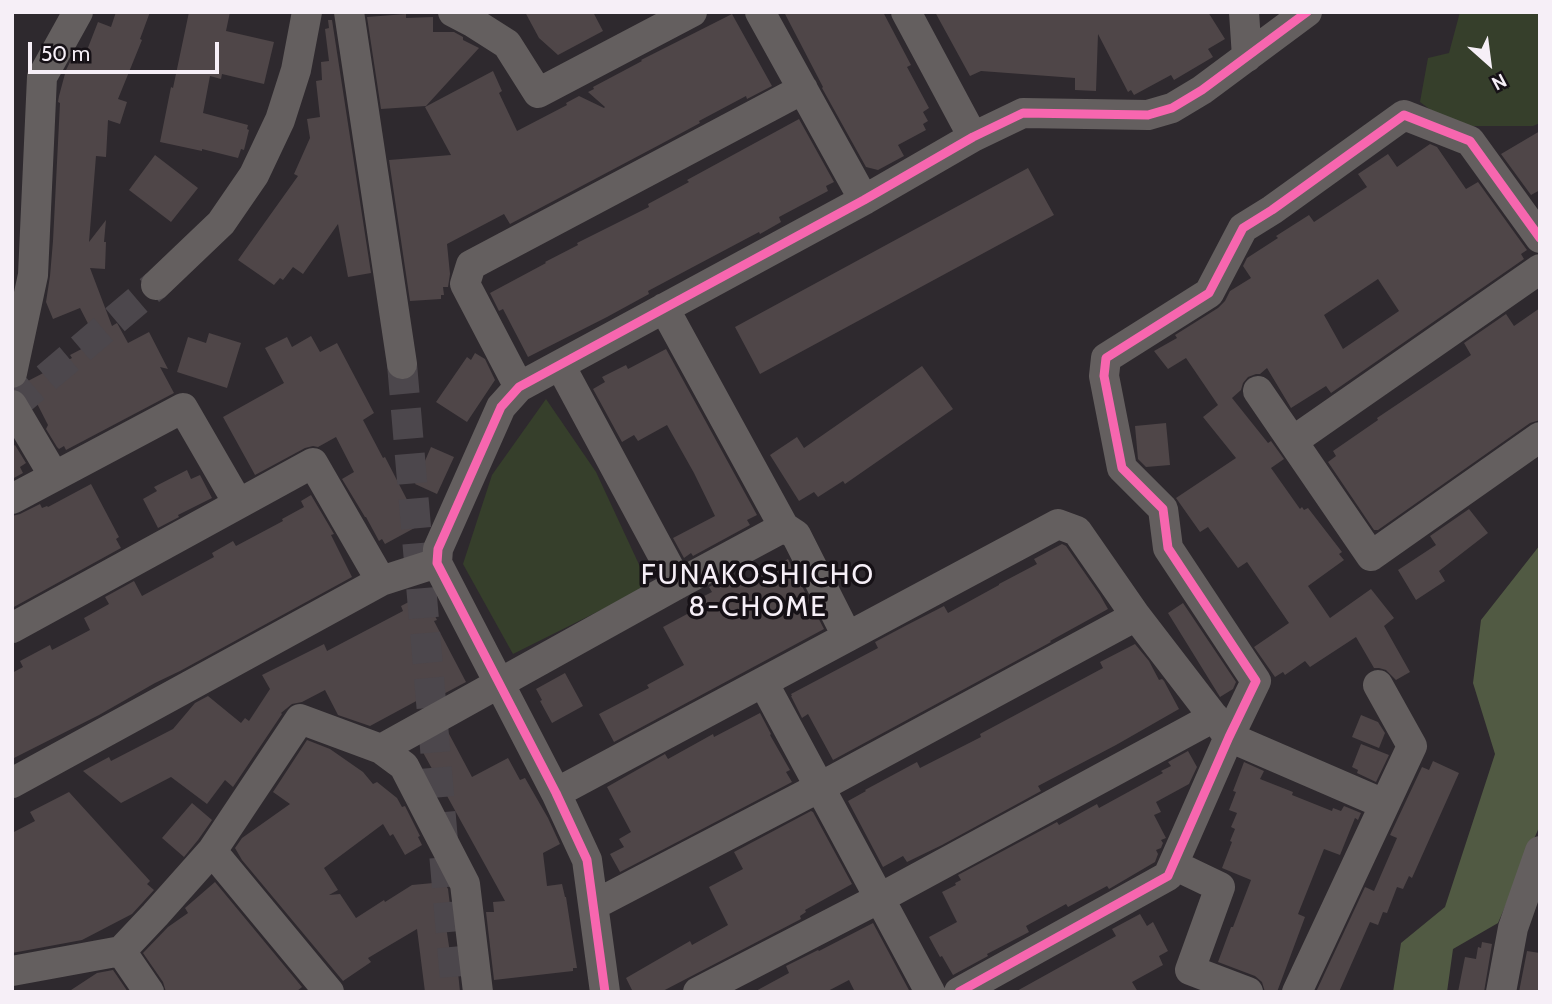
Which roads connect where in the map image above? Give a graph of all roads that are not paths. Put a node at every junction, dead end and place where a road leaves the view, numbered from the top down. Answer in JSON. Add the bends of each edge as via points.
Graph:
{"nodes":[{"id":1,"x":78,"y":12,"type":"edge"},
{"id":2,"x":307,"y":12,"type":"edge"},
{"id":3,"x":349,"y":12,"type":"edge"},
{"id":4,"x":453,"y":12,"type":"edge"},
{"id":5,"x":692,"y":12,"type":"edge"},
{"id":6,"x":760,"y":12,"type":"edge"},
{"id":7,"x":906,"y":12,"type":"edge"},
{"id":8,"x":1244,"y":12,"type":"edge"},
{"id":9,"x":1307,"y":12,"type":"edge"},
{"id":10,"x":1247,"y":57,"type":"junction"},
{"id":11,"x":803,"y":89,"type":"junction"},
{"id":12,"x":973,"y":137,"type":"junction"},
{"id":13,"x":864,"y":200,"type":"junction"},
{"id":14,"x":1536,"y":224,"type":"edge"},
{"id":15,"x":1540,"y":269,"type":"edge"},
{"id":16,"x":156,"y":285,"type":"tunnel mouth"},
{"id":17,"x":664,"y":308,"type":"junction"},
{"id":18,"x":402,"y":364,"type":"tunnel mouth"},
{"id":19,"x":560,"y":365,"type":"junction"},
{"id":20,"x":12,"y":373,"type":"edge"},
{"id":21,"x":519,"y":387,"type":"junction"},
{"id":22,"x":1258,"y":391,"type":"dead end"},
{"id":23,"x":12,"y":405,"type":"edge"},
{"id":24,"x":1540,"y":437,"type":"edge"},
{"id":25,"x":1293,"y":441,"type":"junction"},
{"id":26,"x":54,"y":476,"type":"junction"},
{"id":27,"x":12,"y":499,"type":"edge"},
{"id":28,"x":238,"y":503,"type":"junction"},
{"id":29,"x":784,"y":527,"type":"junction"},
{"id":30,"x":437,"y":563,"type":"junction"},
{"id":31,"x":381,"y":581,"type":"junction"},
{"id":32,"x":678,"y":583,"type":"junction"},
{"id":33,"x":1136,"y":616,"type":"junction"},
{"id":34,"x":12,"y":628,"type":"edge"},
{"id":35,"x":847,"y":636,"type":"junction"},
{"id":36,"x":763,"y":682,"type":"junction"},
{"id":37,"x":499,"y":683,"type":"junction"},
{"id":38,"x":1378,"y":685,"type":"dead end"},
{"id":39,"x":1221,"y":727,"type":"junction"},
{"id":40,"x":381,"y":749,"type":"junction"},
{"id":41,"x":12,"y":783,"type":"edge"},
{"id":42,"x":820,"y":787,"type":"junction"},
{"id":43,"x":556,"y":793,"type":"junction"},
{"id":44,"x":1384,"y":804,"type":"junction"},
{"id":45,"x":212,"y":851,"type":"junction"},
{"id":46,"x":1540,"y":851,"type":"edge"},
{"id":47,"x":1174,"y":865,"type":"junction"},
{"id":48,"x":880,"y":898,"type":"junction"},
{"id":49,"x":594,"y":905,"type":"junction"},
{"id":50,"x":121,"y":951,"type":"junction"},
{"id":51,"x":15,"y":977,"type":"edge"},
{"id":52,"x":149,"y":992,"type":"edge"},
{"id":53,"x":329,"y":992,"type":"edge"},
{"id":54,"x":478,"y":992,"type":"edge"},
{"id":55,"x":605,"y":992,"type":"edge"},
{"id":56,"x":698,"y":992,"type":"edge"},
{"id":57,"x":930,"y":992,"type":"edge"},
{"id":58,"x":959,"y":992,"type":"edge"},
{"id":59,"x":1248,"y":992,"type":"edge"},
{"id":60,"x":1297,"y":992,"type":"edge"},
{"id":61,"x":1502,"y":992,"type":"edge"}],
"edges":[{"from":1,"to":20,"type":"street","via":[[42,77],[33,275]]},
{"from":2,"to":16,"type":"street","via":[[284,108],[254,175],[220,223]]},
{"from":3,"to":18,"type":"street"},
{"from":4,"to":5,"type":"street","via":[[508,44],[538,93]]},
{"from":6,"to":11,"type":"street"},
{"from":7,"to":12,"type":"street"},
{"from":8,"to":10,"type":"street"},
{"from":9,"to":10,"type":"street"},
{"from":10,"to":12,"type":"street","via":[[1172,108],[1148,115],[1023,113]]},
{"from":11,"to":13,"type":"street"},
{"from":11,"to":21,"type":"street","via":[[471,265],[466,284]]},
{"from":12,"to":13,"type":"street"},
{"from":13,"to":17,"type":"street"},
{"from":14,"to":39,"type":"street","via":[[1470,141],[1404,115],[1243,228],[1209,293],[1106,358],[1104,376],[1122,468],[1163,509],[1168,548],[1256,681]]},
{"from":15,"to":25,"type":"street"},
{"from":17,"to":19,"type":"street"},
{"from":17,"to":29,"type":"street"},
{"from":19,"to":21,"type":"street"},
{"from":19,"to":32,"type":"street"},
{"from":21,"to":30,"type":"street","via":[[500,407],[438,549]]},
{"from":22,"to":25,"type":"street"},
{"from":23,"to":26,"type":"street"},
{"from":24,"to":25,"type":"street","via":[[1371,556]]},
{"from":26,"to":27,"type":"street"},
{"from":26,"to":28,"type":"street","via":[[183,408]]},
{"from":28,"to":31,"type":"street","via":[[313,463]]},
{"from":28,"to":34,"type":"street"},
{"from":29,"to":32,"type":"street"},
{"from":29,"to":35,"type":"street","via":[[796,535]]},
{"from":30,"to":31,"type":"street"},
{"from":30,"to":37,"type":"street"},
{"from":31,"to":41,"type":"street"},
{"from":32,"to":37,"type":"street"},
{"from":33,"to":35,"type":"street","via":[[1077,531],[1058,524]]},
{"from":33,"to":39,"type":"street"},
{"from":33,"to":42,"type":"street"},
{"from":35,"to":36,"type":"street"},
{"from":36,"to":42,"type":"street"},
{"from":36,"to":43,"type":"street"},
{"from":37,"to":40,"type":"street"},
{"from":37,"to":43,"type":"street"},
{"from":38,"to":44,"type":"street","via":[[1412,746]]},
{"from":39,"to":44,"type":"street"},
{"from":39,"to":47,"type":"street"},
{"from":39,"to":48,"type":"street"},
{"from":40,"to":45,"type":"street","via":[[300,719]]},
{"from":40,"to":54,"type":"street","via":[[404,766],[465,884]]},
{"from":42,"to":48,"type":"street"},
{"from":42,"to":49,"type":"street"},
{"from":43,"to":49,"type":"street","via":[[587,860]]},
{"from":44,"to":60,"type":"street"},
{"from":45,"to":50,"type":"street"},
{"from":45,"to":53,"type":"street"},
{"from":46,"to":61,"type":"street","via":[[1513,928]]},
{"from":47,"to":58,"type":"street","via":[[1168,876]]},
{"from":47,"to":59,"type":"street","via":[[1220,887],[1190,971]]},
{"from":48,"to":56,"type":"street"},
{"from":48,"to":57,"type":"street"},
{"from":49,"to":55,"type":"street"},
{"from":50,"to":51,"type":"street"},
{"from":50,"to":52,"type":"street"}]}
